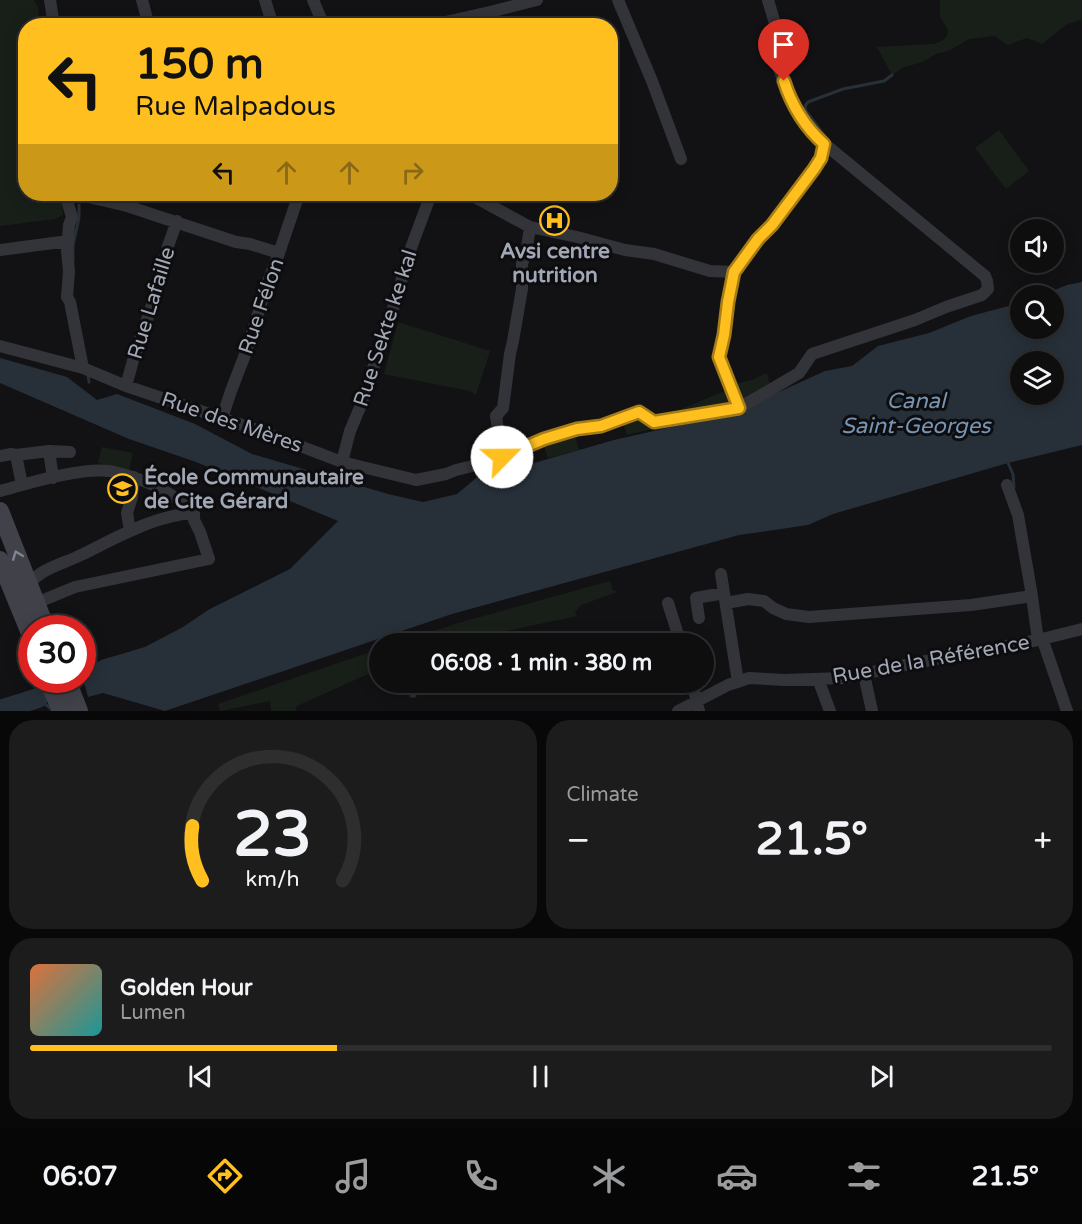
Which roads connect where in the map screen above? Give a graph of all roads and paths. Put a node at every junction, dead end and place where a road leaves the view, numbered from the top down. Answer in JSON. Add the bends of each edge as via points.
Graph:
{"nodes":[{"id":1,"x":50,"y":0,"type":"edge"},
{"id":2,"x":142,"y":0,"type":"edge"},
{"id":3,"x":265,"y":0,"type":"edge"},
{"id":4,"x":313,"y":0,"type":"edge"},
{"id":5,"x":537,"y":0,"type":"edge"},
{"id":6,"x":618,"y":0,"type":"edge"},
{"id":7,"x":768,"y":0,"type":"edge"},
{"id":8,"x":502,"y":4,"type":"edge"},
{"id":9,"x":53,"y":18,"type":"edge"},
{"id":10,"x":147,"y":18,"type":"edge"},
{"id":11,"x":271,"y":18,"type":"edge"},
{"id":12,"x":321,"y":18,"type":"edge"},
{"id":13,"x":463,"y":18,"type":"edge"},
{"id":14,"x":824,"y":144,"type":"junction"},
{"id":15,"x":681,"y":159,"type":"dead end"},
{"id":16,"x":67,"y":201,"type":"edge"},
{"id":17,"x":106,"y":201,"type":"edge"},
{"id":18,"x":297,"y":201,"type":"edge"},
{"id":19,"x":428,"y":201,"type":"edge"},
{"id":20,"x":483,"y":201,"type":"edge"},
{"id":21,"x":177,"y":221,"type":"junction"},
{"id":22,"x":530,"y":227,"type":"junction"},
{"id":23,"x":68,"y":241,"type":"junction"},
{"id":24,"x":0,"y":250,"type":"edge"},
{"id":25,"x":279,"y":253,"type":"junction"},
{"id":26,"x":734,"y":272,"type":"junction"},
{"id":27,"x":0,"y":346,"type":"edge"},
{"id":28,"x":83,"y":368,"type":"junction"},
{"id":29,"x":126,"y":386,"type":"junction"},
{"id":30,"x":739,"y":408,"type":"junction"},
{"id":31,"x":222,"y":418,"type":"junction"},
{"id":32,"x":49,"y":451,"type":"junction"},
{"id":33,"x":70,"y":452,"type":"dead end"},
{"id":34,"x":16,"y":455,"type":"junction"},
{"id":35,"x":0,"y":456,"type":"edge"},
{"id":36,"x":502,"y":457,"type":"junction"},
{"id":37,"x":342,"y":462,"type":"junction"},
{"id":38,"x":134,"y":477,"type":"junction"},
{"id":39,"x":53,"y":478,"type":"junction"},
{"id":40,"x":22,"y":485,"type":"junction"},
{"id":41,"x":1007,"y":485,"type":"dead end"},
{"id":42,"x":0,"y":491,"type":"edge"},
{"id":43,"x":0,"y":511,"type":"edge"},
{"id":44,"x":194,"y":513,"type":"junction"},
{"id":45,"x":130,"y":531,"type":"junction"},
{"id":46,"x":0,"y":560,"type":"edge"},
{"id":47,"x":721,"y":574,"type":"dead end"},
{"id":48,"x":28,"y":583,"type":"junction"},
{"id":49,"x":1032,"y":596,"type":"junction"},
{"id":50,"x":725,"y":598,"type":"junction"},
{"id":51,"x":36,"y":603,"type":"junction"},
{"id":52,"x":668,"y":603,"type":"dead end"},
{"id":53,"x":23,"y":615,"type":"edge"},
{"id":54,"x":41,"y":615,"type":"edge"},
{"id":55,"x":699,"y":618,"type":"dead end"},
{"id":56,"x":1082,"y":629,"type":"edge"},
{"id":57,"x":678,"y":633,"type":"edge"},
{"id":58,"x":1040,"y":639,"type":"junction"},
{"id":59,"x":864,"y":674,"type":"junction"},
{"id":60,"x":818,"y":679,"type":"junction"},
{"id":61,"x":738,"y":682,"type":"junction"},
{"id":62,"x":53,"y":693,"type":"edge"},
{"id":63,"x":72,"y":693,"type":"edge"},
{"id":64,"x":698,"y":706,"type":"edge"},
{"id":65,"x":61,"y":711,"type":"edge"},
{"id":66,"x":79,"y":711,"type":"edge"},
{"id":67,"x":678,"y":711,"type":"edge"},
{"id":68,"x":830,"y":711,"type":"edge"},
{"id":69,"x":872,"y":711,"type":"edge"},
{"id":70,"x":1067,"y":711,"type":"edge"}],
"edges":[{"from":1,"to":9,"type":"street"},
{"from":2,"to":10,"type":"street"},
{"from":3,"to":11,"type":"street"},
{"from":4,"to":12,"type":"street"},
{"from":5,"to":8,"type":"street"},
{"from":6,"to":15,"type":"street"},
{"from":7,"to":14,"type":"street","via":[[776,27],[778,66],[789,97],[803,121]]},
{"from":8,"to":13,"type":"street","via":[[494,11]]},
{"from":14,"to":26,"type":"street","via":[[814,169]]},
{"from":14,"to":30,"type":"street","via":[[985,276],[988,289],[982,295],[915,320],[812,354],[799,374]]},
{"from":16,"to":23,"type":"street","via":[[72,217]]},
{"from":17,"to":21,"type":"street"},
{"from":18,"to":25,"type":"street","name":"Rue Félon"},
{"from":19,"to":37,"type":"street","name":"Rue Sekte ke kal"},
{"from":20,"to":22,"type":"street"},
{"from":21,"to":25,"type":"street"},
{"from":21,"to":29,"type":"street","name":"Rue Lafaille"},
{"from":22,"to":26,"type":"street","via":[[654,254],[710,271]]},
{"from":22,"to":36,"type":"street","via":[[503,408],[496,416]]},
{"from":23,"to":24,"type":"street"},
{"from":23,"to":28,"type":"street","via":[[68,297]]},
{"from":25,"to":31,"type":"street","name":"Rue Félon"},
{"from":26,"to":30,"type":"street","via":[[719,357]]},
{"from":27,"to":28,"type":"street","name":"Rue des Mères"},
{"from":28,"to":29,"type":"street","name":"Rue des Mères"},
{"from":29,"to":31,"type":"street","name":"Rue des Mères"},
{"from":30,"to":36,"type":"street","name":"Rue des Mères","via":[[654,422],[639,412],[601,426],[544,439]]},
{"from":31,"to":37,"type":"street","name":"Rue des Mères"},
{"from":32,"to":33,"type":"street"},
{"from":32,"to":34,"type":"street"},
{"from":32,"to":39,"type":"street"},
{"from":34,"to":35,"type":"street"},
{"from":34,"to":40,"type":"street"},
{"from":36,"to":37,"type":"street","name":"Rue des Mères","via":[[416,480]]},
{"from":38,"to":39,"type":"street","via":[[108,471]]},
{"from":38,"to":44,"type":"street","via":[[170,494]]},
{"from":38,"to":45,"type":"street","via":[[127,513]]},
{"from":39,"to":40,"type":"street"},
{"from":40,"to":42,"type":"street"},
{"from":41,"to":49,"type":"street","via":[[1018,515]]},
{"from":48,"to":43,"type":"main road","one_way":true},
{"from":44,"to":45,"type":"street","via":[[179,514]]},
{"from":44,"to":51,"type":"street","via":[[209,559],[75,587]]},
{"from":45,"to":48,"type":"street"},
{"from":46,"to":53,"type":"main road"},
{"from":47,"to":50,"type":"street"},
{"from":48,"to":51,"type":"main road"},
{"from":49,"to":50,"type":"street","via":[[971,605],[809,616],[786,614],[764,601]]},
{"from":49,"to":58,"type":"street"},
{"from":50,"to":55,"type":"street","via":[[696,598]]},
{"from":50,"to":61,"type":"street"},
{"from":51,"to":54,"type":"main road"},
{"from":52,"to":57,"type":"street"},
{"from":56,"to":58,"type":"street","name":"Rue de la Référence"},
{"from":58,"to":59,"type":"street","name":"Rue de la Référence"},
{"from":58,"to":70,"type":"street"},
{"from":59,"to":60,"type":"street","name":"Rue de la Référence"},
{"from":59,"to":69,"type":"street"},
{"from":60,"to":61,"type":"street","name":"Rue de la Référence","via":[[749,678]]},
{"from":60,"to":68,"type":"street"},
{"from":61,"to":64,"type":"street","name":"Rue de la Référence"},
{"from":62,"to":65,"type":"main road"},
{"from":63,"to":66,"type":"main road"},
{"from":64,"to":67,"type":"street","name":"Rue de la Référence"}]}
